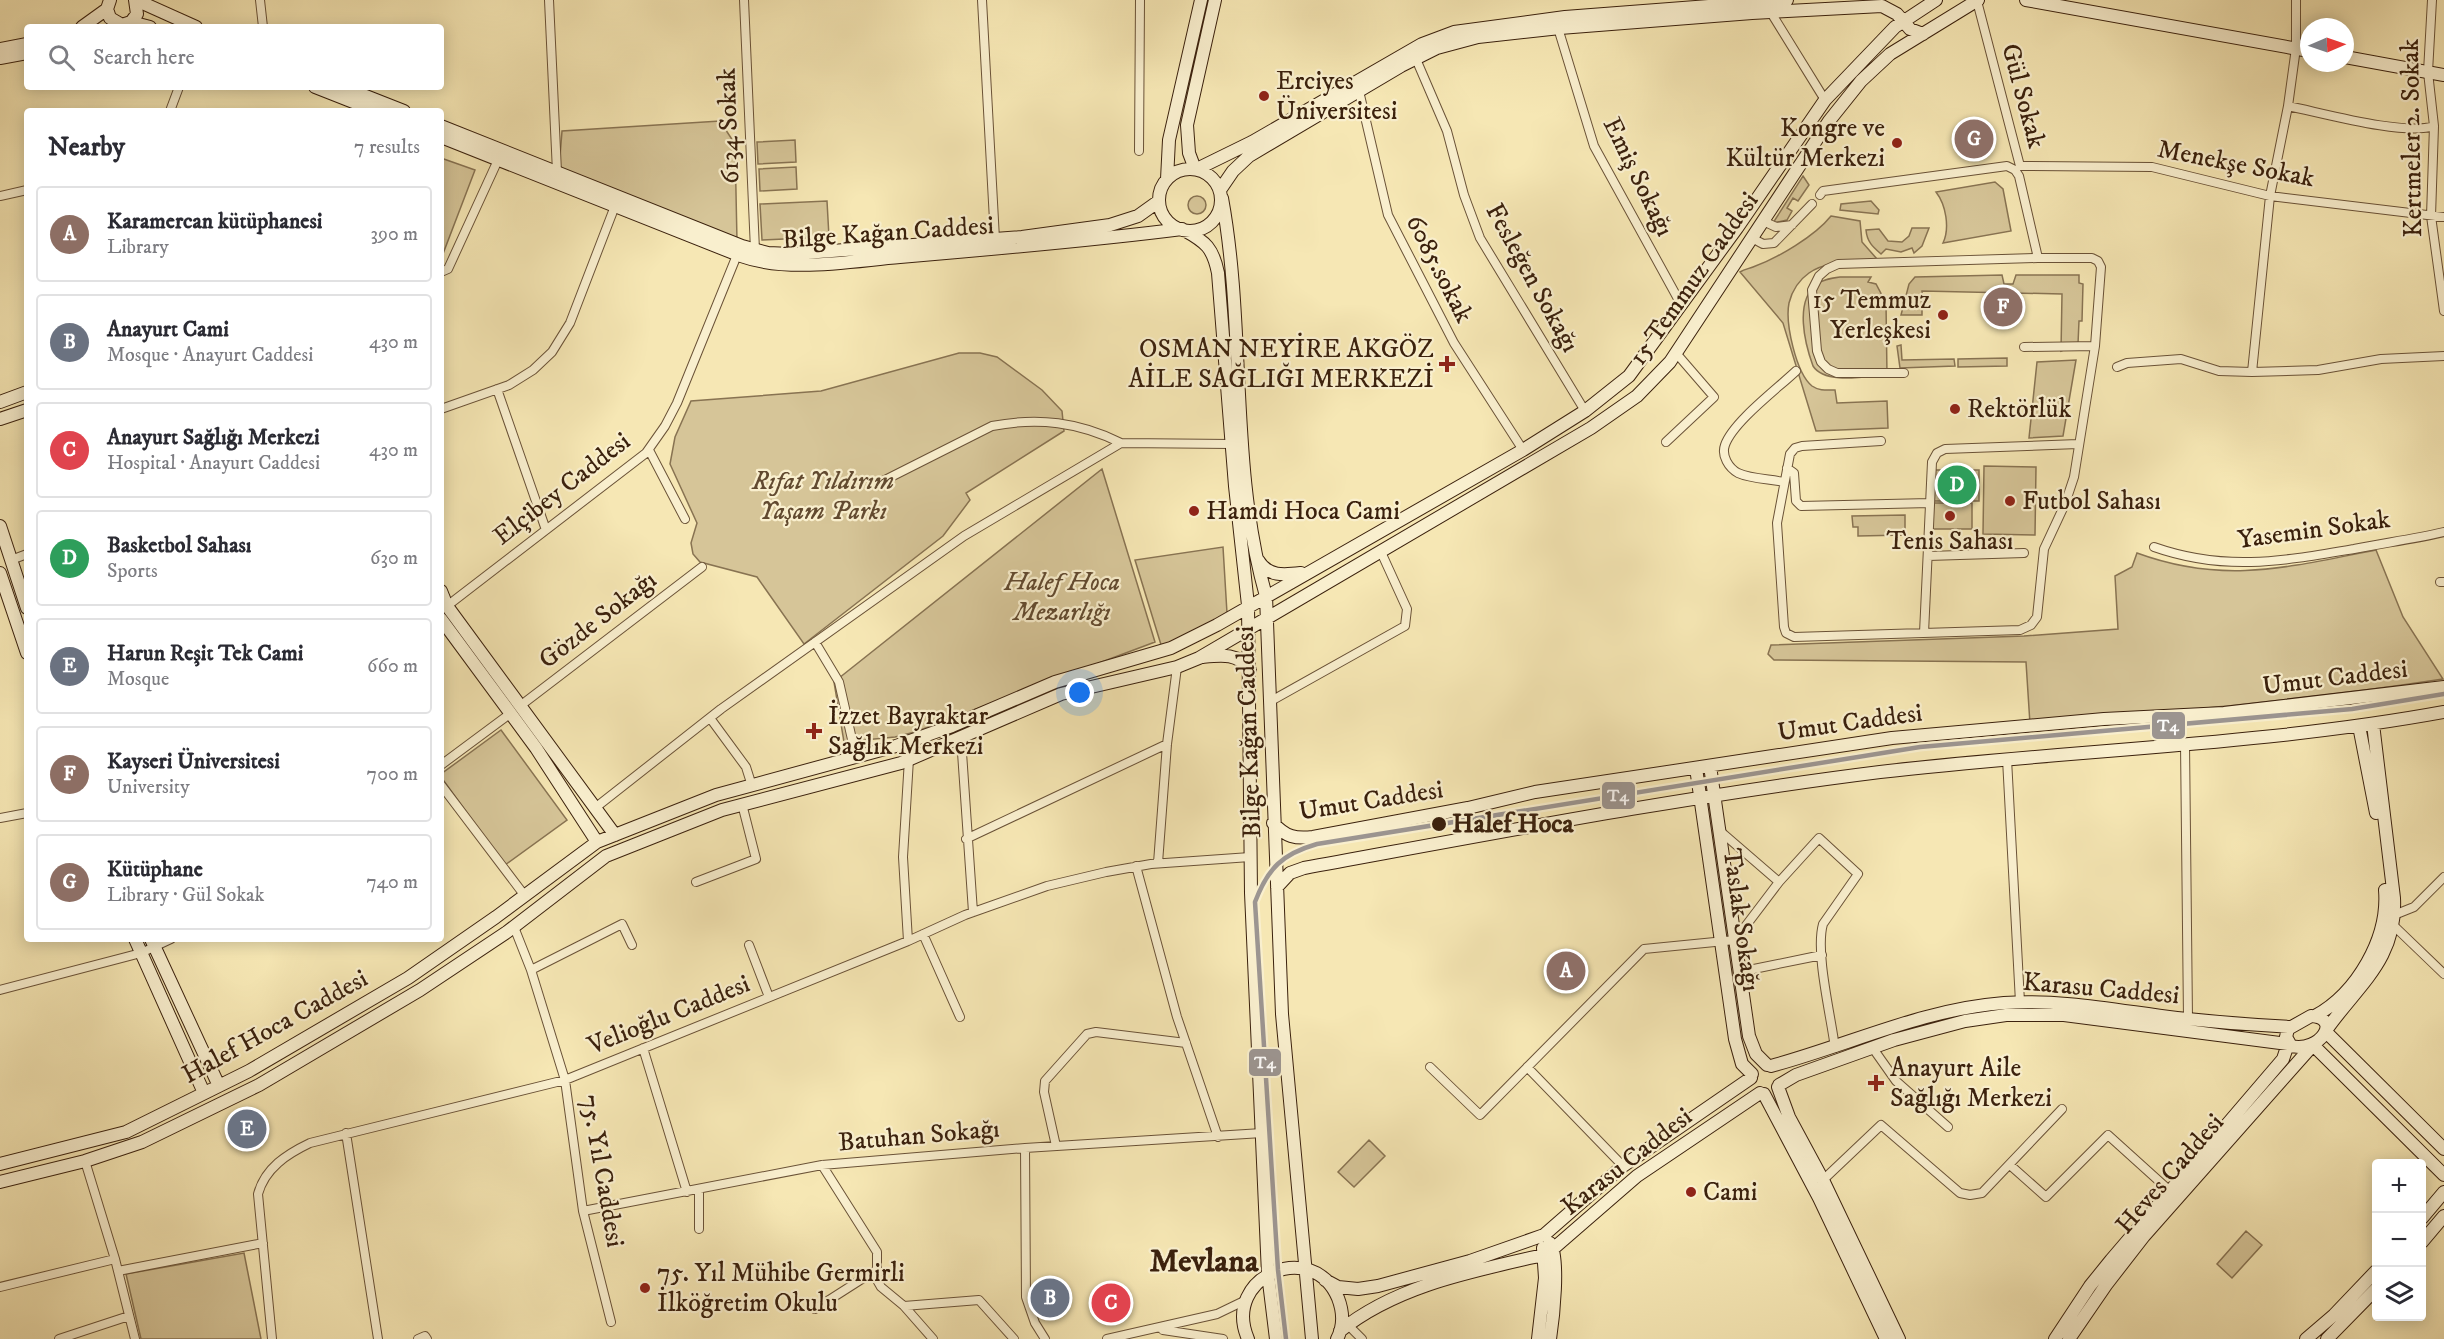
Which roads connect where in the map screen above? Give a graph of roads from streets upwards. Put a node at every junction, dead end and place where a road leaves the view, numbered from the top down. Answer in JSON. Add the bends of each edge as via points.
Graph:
{"nodes":[{"id":1,"x":135,"y":0,"type":"edge"},
{"id":2,"x":260,"y":0,"type":"edge"},
{"id":3,"x":549,"y":0,"type":"edge"},
{"id":4,"x":744,"y":0,"type":"edge"},
{"id":5,"x":982,"y":0,"type":"edge"},
{"id":6,"x":1140,"y":0,"type":"edge"},
{"id":7,"x":1201,"y":0,"type":"edge"},
{"id":8,"x":1215,"y":0,"type":"edge"},
{"id":9,"x":1787,"y":0,"type":"edge"},
{"id":10,"x":1936,"y":0,"type":"edge"},
{"id":11,"x":2026,"y":0,"type":"edge"},
{"id":12,"x":2296,"y":0,"type":"edge"},
{"id":13,"x":2432,"y":0,"type":"edge"},
{"id":14,"x":1977,"y":1,"type":"edge"},
{"id":15,"x":108,"y":3,"type":"edge"},
{"id":16,"x":1959,"y":5,"type":"edge"},
{"id":17,"x":1770,"y":11,"type":"junction"},
{"id":18,"x":1903,"y":22,"type":"junction"},
{"id":19,"x":85,"y":24,"type":"edge"},
{"id":20,"x":122,"y":24,"type":"edge"},
{"id":21,"x":125,"y":24,"type":"edge"},
{"id":22,"x":189,"y":24,"type":"edge"},
{"id":23,"x":263,"y":24,"type":"edge"},
{"id":24,"x":1558,"y":28,"type":"junction"},
{"id":25,"x":1923,"y":34,"type":"junction"},
{"id":26,"x":24,"y":45,"type":"edge"},
{"id":27,"x":2296,"y":48,"type":"junction"},
{"id":28,"x":0,"y":49,"type":"edge"},
{"id":29,"x":2300,"y":49,"type":"edge"},
{"id":30,"x":24,"y":54,"type":"edge"},
{"id":31,"x":0,"y":58,"type":"edge"},
{"id":32,"x":1416,"y":59,"type":"junction"},
{"id":33,"x":2354,"y":59,"type":"edge"},
{"id":34,"x":2427,"y":72,"type":"junction"},
{"id":35,"x":2444,"y":75,"type":"edge"},
{"id":36,"x":178,"y":90,"type":"edge"},
{"id":37,"x":323,"y":90,"type":"edge"},
{"id":38,"x":351,"y":90,"type":"edge"},
{"id":39,"x":1359,"y":91,"type":"junction"},
{"id":40,"x":1825,"y":100,"type":"junction"},
{"id":41,"x":2288,"y":106,"type":"junction"},
{"id":42,"x":171,"y":108,"type":"edge"},
{"id":43,"x":368,"y":108,"type":"edge"},
{"id":44,"x":396,"y":108,"type":"edge"},
{"id":45,"x":2434,"y":126,"type":"junction"},
{"id":46,"x":444,"y":127,"type":"edge"},
{"id":47,"x":444,"y":138,"type":"edge"},
{"id":48,"x":1139,"y":151,"type":"dead end"},
{"id":49,"x":498,"y":160,"type":"junction"},
{"id":50,"x":2020,"y":166,"type":"joint"},
{"id":51,"x":1196,"y":169,"type":"junction"},
{"id":52,"x":557,"y":171,"type":"junction"},
{"id":53,"x":1167,"y":179,"type":"junction"},
{"id":54,"x":24,"y":191,"type":"edge"},
{"id":55,"x":1221,"y":194,"type":"junction"},
{"id":56,"x":1820,"y":195,"type":"dead end"},
{"id":57,"x":0,"y":196,"type":"edge"},
{"id":58,"x":2270,"y":196,"type":"junction"},
{"id":59,"x":1159,"y":201,"type":"junction"},
{"id":60,"x":1812,"y":204,"type":"dead end"},
{"id":61,"x":615,"y":206,"type":"junction"},
{"id":62,"x":1749,"y":212,"type":"junction"},
{"id":63,"x":2431,"y":216,"type":"junction"},
{"id":64,"x":2444,"y":217,"type":"edge"},
{"id":65,"x":1763,"y":221,"type":"junction"},
{"id":66,"x":1792,"y":225,"type":"junction"},
{"id":67,"x":1737,"y":228,"type":"junction"},
{"id":68,"x":1183,"y":230,"type":"junction"},
{"id":69,"x":1752,"y":238,"type":"junction"},
{"id":70,"x":994,"y":239,"type":"junction"},
{"id":71,"x":755,"y":250,"type":"junction"},
{"id":72,"x":737,"y":255,"type":"junction"},
{"id":73,"x":2038,"y":258,"type":"junction"},
{"id":74,"x":444,"y":271,"type":"edge"},
{"id":75,"x":2442,"y":285,"type":"edge"},
{"id":76,"x":1682,"y":306,"type":"junction"},
{"id":77,"x":2444,"y":311,"type":"edge"},
{"id":78,"x":2095,"y":346,"type":"junction"},
{"id":79,"x":2024,"y":347,"type":"dead end"},
{"id":80,"x":1676,"y":353,"type":"junction"},
{"id":81,"x":2444,"y":356,"type":"edge"},
{"id":82,"x":2117,"y":368,"type":"dead end"},
{"id":83,"x":1796,"y":371,"type":"dead end"},
{"id":84,"x":2252,"y":372,"type":"junction"},
{"id":85,"x":1904,"y":373,"type":"dead end"},
{"id":86,"x":497,"y":389,"type":"junction"},
{"id":87,"x":24,"y":393,"type":"edge"},
{"id":88,"x":0,"y":402,"type":"edge"},
{"id":89,"x":444,"y":409,"type":"edge"},
{"id":90,"x":24,"y":411,"type":"edge"},
{"id":91,"x":1584,"y":411,"type":"junction"},
{"id":92,"x":0,"y":419,"type":"edge"},
{"id":93,"x":1881,"y":441,"type":"dead end"},
{"id":94,"x":1666,"y":442,"type":"dead end"},
{"id":95,"x":1121,"y":443,"type":"junction"},
{"id":96,"x":1232,"y":444,"type":"junction"},
{"id":97,"x":2078,"y":444,"type":"junction"},
{"id":98,"x":649,"y":450,"type":"junction"},
{"id":99,"x":1523,"y":450,"type":"junction"},
{"id":100,"x":1787,"y":468,"type":"junction"},
{"id":101,"x":1784,"y":482,"type":"junction"},
{"id":102,"x":875,"y":485,"type":"dead end"},
{"id":103,"x":1930,"y":503,"type":"junction"},
{"id":104,"x":684,"y":519,"type":"dead end"},
{"id":105,"x":0,"y":526,"type":"edge"},
{"id":106,"x":546,"y":530,"type":"junction"},
{"id":107,"x":2444,"y":531,"type":"edge"},
{"id":108,"x":2154,"y":547,"type":"dead end"},
{"id":109,"x":1254,"y":552,"type":"junction"},
{"id":110,"x":1381,"y":552,"type":"junction"},
{"id":111,"x":2024,"y":553,"type":"dead end"},
{"id":112,"x":24,"y":555,"type":"edge"},
{"id":113,"x":1928,"y":556,"type":"junction"},
{"id":114,"x":11,"y":560,"type":"junction"},
{"id":115,"x":702,"y":567,"type":"dead end"},
{"id":116,"x":1308,"y":572,"type":"junction"},
{"id":117,"x":0,"y":573,"type":"edge"},
{"id":118,"x":1266,"y":596,"type":"junction"},
{"id":119,"x":444,"y":598,"type":"edge"},
{"id":120,"x":24,"y":599,"type":"edge"},
{"id":121,"x":1248,"y":605,"type":"junction"},
{"id":122,"x":447,"y":606,"type":"junction"},
{"id":123,"x":1268,"y":619,"type":"junction"},
{"id":124,"x":444,"y":623,"type":"edge"},
{"id":125,"x":1249,"y":629,"type":"junction"},
{"id":126,"x":1924,"y":633,"type":"junction"},
{"id":127,"x":815,"y":642,"type":"junction"},
{"id":128,"x":24,"y":644,"type":"edge"},
{"id":129,"x":1199,"y":658,"type":"junction"},
{"id":130,"x":1177,"y":667,"type":"junction"},
{"id":131,"x":1250,"y":670,"type":"junction"},
{"id":132,"x":2444,"y":687,"type":"edge"},
{"id":133,"x":1271,"y":701,"type":"junction"},
{"id":134,"x":515,"y":710,"type":"junction"},
{"id":135,"x":2444,"y":712,"type":"edge"},
{"id":136,"x":710,"y":718,"type":"junction"},
{"id":137,"x":2373,"y":724,"type":"junction"},
{"id":138,"x":2360,"y":726,"type":"junction"},
{"id":139,"x":960,"y":738,"type":"junction"},
{"id":140,"x":2185,"y":743,"type":"junction"},
{"id":141,"x":1167,"y":744,"type":"junction"},
{"id":142,"x":856,"y":757,"type":"junction"},
{"id":143,"x":909,"y":759,"type":"junction"},
{"id":144,"x":2007,"y":759,"type":"junction"},
{"id":145,"x":444,"y":763,"type":"edge"},
{"id":146,"x":1710,"y":766,"type":"junction"},
{"id":147,"x":1696,"y":768,"type":"junction"},
{"id":148,"x":752,"y":786,"type":"junction"},
{"id":149,"x":444,"y":789,"type":"edge"},
{"id":150,"x":1714,"y":796,"type":"junction"},
{"id":151,"x":1701,"y":798,"type":"junction"},
{"id":152,"x":742,"y":804,"type":"junction"},
{"id":153,"x":595,"y":808,"type":"junction"},
{"id":154,"x":24,"y":814,"type":"edge"},
{"id":155,"x":0,"y":818,"type":"edge"},
{"id":156,"x":1274,"y":824,"type":"junction"},
{"id":157,"x":1719,"y":830,"type":"junction"},
{"id":158,"x":615,"y":835,"type":"junction"},
{"id":159,"x":966,"y":839,"type":"junction"},
{"id":160,"x":597,"y":842,"type":"junction"},
{"id":161,"x":1250,"y":857,"type":"junction"},
{"id":162,"x":1158,"y":863,"type":"junction"},
{"id":163,"x":1136,"y":866,"type":"junction"},
{"id":164,"x":2444,"y":877,"type":"edge"},
{"id":165,"x":696,"y":882,"type":"dead end"},
{"id":166,"x":1779,"y":882,"type":"junction"},
{"id":167,"x":1277,"y":887,"type":"junction"},
{"id":168,"x":525,"y":896,"type":"junction"},
{"id":169,"x":973,"y":912,"type":"junction"},
{"id":170,"x":2394,"y":920,"type":"junction"},
{"id":171,"x":514,"y":927,"type":"junction"},
{"id":172,"x":923,"y":934,"type":"junction"},
{"id":173,"x":1735,"y":940,"type":"junction"},
{"id":174,"x":908,"y":941,"type":"junction"},
{"id":175,"x":1721,"y":941,"type":"junction"},
{"id":176,"x":136,"y":942,"type":"edge"},
{"id":177,"x":153,"y":944,"type":"edge"},
{"id":178,"x":632,"y":945,"type":"dead end"},
{"id":179,"x":749,"y":945,"type":"dead end"},
{"id":180,"x":141,"y":953,"type":"junction"},
{"id":181,"x":1822,"y":955,"type":"junction"},
{"id":182,"x":531,"y":970,"type":"junction"},
{"id":183,"x":1739,"y":972,"type":"junction"},
{"id":184,"x":2444,"y":974,"type":"edge"},
{"id":185,"x":0,"y":990,"type":"edge"},
{"id":186,"x":769,"y":997,"type":"junction"},
{"id":187,"x":2020,"y":1002,"type":"junction"},
{"id":188,"x":2315,"y":1016,"type":"junction"},
{"id":189,"x":960,"y":1017,"type":"dead end"},
{"id":190,"x":2188,"y":1019,"type":"junction"},
{"id":191,"x":2291,"y":1027,"type":"junction"},
{"id":192,"x":2326,"y":1030,"type":"junction"},
{"id":193,"x":1186,"y":1043,"type":"junction"},
{"id":194,"x":2288,"y":1044,"type":"junction"},
{"id":195,"x":2313,"y":1045,"type":"junction"},
{"id":196,"x":1872,"y":1047,"type":"junction"},
{"id":197,"x":643,"y":1048,"type":"junction"},
{"id":198,"x":1835,"y":1048,"type":"junction"},
{"id":199,"x":1769,"y":1066,"type":"junction"},
{"id":200,"x":1430,"y":1067,"type":"dead end"},
{"id":201,"x":1527,"y":1067,"type":"junction"},
{"id":202,"x":1752,"y":1076,"type":"junction"},
{"id":203,"x":565,"y":1080,"type":"junction"},
{"id":204,"x":219,"y":1086,"type":"junction"},
{"id":205,"x":1778,"y":1086,"type":"junction"},
{"id":206,"x":204,"y":1093,"type":"junction"},
{"id":207,"x":1762,"y":1094,"type":"junction"},
{"id":208,"x":2062,"y":1109,"type":"dead end"},
{"id":209,"x":1948,"y":1127,"type":"dead end"},
{"id":210,"x":346,"y":1133,"type":"junction"},
{"id":211,"x":1262,"y":1133,"type":"junction"},
{"id":212,"x":1218,"y":1137,"type":"junction"},
{"id":213,"x":1056,"y":1146,"type":"junction"},
{"id":214,"x":1025,"y":1148,"type":"junction"},
{"id":215,"x":2444,"y":1149,"type":"edge"},
{"id":216,"x":85,"y":1161,"type":"junction"},
{"id":217,"x":0,"y":1164,"type":"edge"},
{"id":218,"x":822,"y":1165,"type":"junction"},
{"id":219,"x":2010,"y":1165,"type":"junction"},
{"id":220,"x":1623,"y":1166,"type":"junction"},
{"id":221,"x":2444,"y":1175,"type":"edge"},
{"id":222,"x":1823,"y":1180,"type":"junction"},
{"id":223,"x":0,"y":1182,"type":"edge"},
{"id":224,"x":699,"y":1189,"type":"junction"},
{"id":225,"x":687,"y":1191,"type":"junction"},
{"id":226,"x":2170,"y":1191,"type":"junction"},
{"id":227,"x":2444,"y":1192,"type":"edge"},
{"id":228,"x":584,"y":1211,"type":"junction"},
{"id":229,"x":2425,"y":1213,"type":"edge"},
{"id":230,"x":2444,"y":1216,"type":"edge"},
{"id":231,"x":699,"y":1229,"type":"dead end"},
{"id":232,"x":1544,"y":1235,"type":"junction"},
{"id":233,"x":2426,"y":1236,"type":"edge"},
{"id":234,"x":263,"y":1243,"type":"junction"},
{"id":235,"x":1548,"y":1252,"type":"junction"},
{"id":236,"x":115,"y":1259,"type":"junction"},
{"id":237,"x":876,"y":1270,"type":"junction"},
{"id":238,"x":1305,"y":1270,"type":"junction"},
{"id":239,"x":118,"y":1271,"type":"junction"},
{"id":240,"x":1268,"y":1274,"type":"junction"},
{"id":241,"x":2372,"y":1275,"type":"edge"},
{"id":242,"x":1325,"y":1280,"type":"junction"},
{"id":243,"x":0,"y":1287,"type":"edge"},
{"id":244,"x":2372,"y":1293,"type":"edge"},
{"id":245,"x":1246,"y":1299,"type":"junction"},
{"id":246,"x":904,"y":1306,"type":"junction"},
{"id":247,"x":815,"y":1309,"type":"dead end"},
{"id":248,"x":129,"y":1316,"type":"junction"},
{"id":249,"x":611,"y":1322,"type":"dead end"},
{"id":250,"x":1156,"y":1329,"type":"junction"},
{"id":251,"x":1169,"y":1331,"type":"junction"},
{"id":252,"x":1342,"y":1332,"type":"edge"},
{"id":253,"x":59,"y":1339,"type":"edge"},
{"id":254,"x":135,"y":1339,"type":"edge"},
{"id":255,"x":272,"y":1339,"type":"edge"},
{"id":256,"x":378,"y":1339,"type":"edge"},
{"id":257,"x":418,"y":1339,"type":"edge"},
{"id":258,"x":427,"y":1339,"type":"edge"},
{"id":259,"x":933,"y":1339,"type":"edge"},
{"id":260,"x":1014,"y":1339,"type":"edge"},
{"id":261,"x":1045,"y":1339,"type":"edge"},
{"id":262,"x":1107,"y":1339,"type":"edge"},
{"id":263,"x":1161,"y":1339,"type":"edge"},
{"id":264,"x":1223,"y":1339,"type":"edge"},
{"id":265,"x":1248,"y":1339,"type":"edge"},
{"id":266,"x":1276,"y":1339,"type":"edge"},
{"id":267,"x":1312,"y":1339,"type":"edge"},
{"id":268,"x":1362,"y":1339,"type":"edge"},
{"id":269,"x":1538,"y":1339,"type":"edge"},
{"id":270,"x":1550,"y":1339,"type":"edge"},
{"id":271,"x":1886,"y":1339,"type":"edge"},
{"id":272,"x":1899,"y":1339,"type":"edge"},
{"id":273,"x":2055,"y":1339,"type":"edge"},
{"id":274,"x":2069,"y":1339,"type":"edge"},
{"id":275,"x":2306,"y":1339,"type":"edge"},
{"id":276,"x":2326,"y":1339,"type":"edge"}],
"edges":[{"from":1,"to":21,"type":"street","via":[[137,14]]},
{"from":1,"to":22,"type":"street"},
{"from":2,"to":23,"type":"street"},
{"from":3,"to":52,"type":"street"},
{"from":4,"to":71,"type":"street","name":"6134 Sokak"},
{"from":5,"to":70,"type":"street"},
{"from":6,"to":48,"type":"street"},
{"from":7,"to":53,"type":"street","via":[[1168,140]]},
{"from":8,"to":51,"type":"street","via":[[1187,125],[1189,153]]},
{"from":9,"to":51,"type":"street","via":[[1555,18],[1454,32],[1422,44],[1252,142]]},
{"from":10,"to":18,"type":"street","name":"15 Temmuz Caddesi"},
{"from":11,"to":27,"type":"street"},
{"from":12,"to":27,"type":"street"},
{"from":13,"to":34,"type":"street","name":"Kertmeler 2. Sokak"},
{"from":14,"to":16,"type":"street","name":"15 Temmuz Caddesi"},
{"from":14,"to":50,"type":"street","name":"Gül Sokak"},
{"from":15,"to":19,"type":"street"},
{"from":15,"to":20,"type":"street","via":[[110,18]]},
{"from":16,"to":25,"type":"street","name":"15 Temmuz Caddesi"},
{"from":17,"to":18,"type":"street","via":[[1882,6],[1894,11]]},
{"from":17,"to":24,"type":"street"},
{"from":17,"to":40,"type":"street"},
{"from":18,"to":25,"type":"street","via":[[1910,30]]},
{"from":18,"to":40,"type":"street","name":"15 Temmuz Caddesi"},
{"from":24,"to":32,"type":"street","via":[[1462,40]]},
{"from":24,"to":76,"type":"street","name":"Emiş Sokağı","via":[[1594,146]]},
{"from":25,"to":65,"type":"street","name":"15 Temmuz Caddesi","via":[[1890,54],[1862,81],[1829,120]]},
{"from":26,"to":28,"type":"street"},
{"from":27,"to":29,"type":"street"},
{"from":27,"to":41,"type":"street"},
{"from":30,"to":31,"type":"street"},
{"from":32,"to":39,"type":"street"},
{"from":32,"to":91,"type":"street","name":"Fesleğen Sokağı","via":[[1447,131],[1480,238]]},
{"from":33,"to":34,"type":"street"},
{"from":34,"to":35,"type":"street"},
{"from":34,"to":45,"type":"street","name":"Kertmeler 2. Sokak"},
{"from":36,"to":42,"type":"street"},
{"from":37,"to":43,"type":"street"},
{"from":38,"to":44,"type":"street"},
{"from":39,"to":55,"type":"street","via":[[1249,156],[1233,171]]},
{"from":39,"to":99,"type":"street","name":"6085.sokak","via":[[1388,215],[1454,343]]},
{"from":40,"to":62,"type":"street","name":"15 Temmuz Caddesi"},
{"from":41,"to":45,"type":"street","via":[[2402,129]]},
{"from":41,"to":58,"type":"street"},
{"from":45,"to":63,"type":"street","name":"Kertmeler 2. Sokak"},
{"from":46,"to":52,"type":"street","name":"Bilge Kağan Caddesi"},
{"from":47,"to":49,"type":"street","name":"Bilge Kağan Caddesi"},
{"from":49,"to":61,"type":"street","name":"Bilge Kağan Caddesi"},
{"from":49,"to":74,"type":"street"},
{"from":50,"to":58,"type":"street","name":"Menekşe Sokak","via":[[2152,167]]},
{"from":51,"to":53,"type":"street","via":[[1181,170]]},
{"from":51,"to":55,"type":"street","via":[[1211,176]]},
{"from":52,"to":71,"type":"street","name":"Bilge Kağan Caddesi"},
{"from":53,"to":59,"type":"street"},
{"from":54,"to":57,"type":"street"},
{"from":55,"to":68,"type":"street","via":[[1221,206],[1214,220],[1200,229]]},
{"from":55,"to":109,"type":"street","name":"Bilge Kağan Caddesi"},
{"from":56,"to":73,"type":"street","via":[[1823,191],[2007,166],[2019,176]]},
{"from":58,"to":63,"type":"street","name":"Menekşe Sokak"},
{"from":58,"to":84,"type":"street"},
{"from":59,"to":68,"type":"street","via":[[1164,217]]},
{"from":59,"to":70,"type":"street","name":"Bilge Kağan Caddesi","via":[[1138,216],[1110,225]]},
{"from":60,"to":66,"type":"street"},
{"from":61,"to":72,"type":"street","name":"Bilge Kağan Caddesi"},
{"from":61,"to":86,"type":"street","via":[[559,343],[533,370]]},
{"from":62,"to":65,"type":"street"},
{"from":62,"to":67,"type":"street","name":"15 Temmuz Caddesi"},
{"from":63,"to":64,"type":"street","name":"Menekşe Sokak"},
{"from":63,"to":75,"type":"street","name":"Kertmeler 2. Sokak"},
{"from":65,"to":66,"type":"street","via":[[1776,227]]},
{"from":65,"to":69,"type":"street","name":"15 Temmuz Caddesi"},
{"from":66,"to":69,"type":"street","via":[[1774,243],[1763,244]]},
{"from":67,"to":69,"type":"street"},
{"from":67,"to":76,"type":"street","name":"15 Temmuz Caddesi"},
{"from":68,"to":72,"type":"street","name":"Bilge Kağan Caddesi","via":[[806,264],[770,264]]},
{"from":68,"to":96,"type":"street","name":"Bilge Kağan Caddesi","via":[[1205,242],[1216,263]]},
{"from":69,"to":80,"type":"street","name":"15 Temmuz Caddesi"},
{"from":70,"to":71,"type":"street","name":"Bilge Kağan Caddesi","via":[[791,254]]},
{"from":72,"to":98,"type":"street","name":"Elçibey Caddesi","via":[[677,403]]},
{"from":73,"to":78,"type":"street","via":[[2092,258],[2100,264]]},
{"from":73,"to":85,"type":"street","via":[[1838,264],[1823,272],[1811,297],[1817,351],[1824,366],[1837,373]]},
{"from":75,"to":77,"type":"street","name":"Kertmeler 2. Sokak"},
{"from":76,"to":91,"type":"street","name":"15 Temmuz Caddesi","via":[[1629,376]]},
{"from":78,"to":79,"type":"street"},
{"from":78,"to":97,"type":"street"},
{"from":80,"to":94,"type":"street","via":[[1714,397]]},
{"from":80,"to":110,"type":"street","name":"15 Temmuz Caddesi","via":[[1637,396],[1592,428]]},
{"from":81,"to":84,"type":"street","via":[[2381,359],[2318,370]]},
{"from":82,"to":84,"type":"street","via":[[2127,363],[2181,359],[2220,371]]},
{"from":83,"to":101,"type":"street","via":[[1745,418],[1724,450],[1728,462],[1741,474]]},
{"from":86,"to":89,"type":"street"},
{"from":86,"to":106,"type":"street"},
{"from":87,"to":88,"type":"street"},
{"from":90,"to":92,"type":"street"},
{"from":91,"to":99,"type":"street","name":"15 Temmuz Caddesi"},
{"from":93,"to":100,"type":"street","via":[[1798,446],[1790,454]]},
{"from":95,"to":96,"type":"street"},
{"from":95,"to":102,"type":"street","via":[[1095,431],[1057,422],[992,426]]},
{"from":95,"to":127,"type":"street","via":[[964,536]]},
{"from":96,"to":121,"type":"street","name":"Bilge Kağan Caddesi"},
{"from":97,"to":103,"type":"street","via":[[1941,450],[1932,462]]},
{"from":97,"to":126,"type":"street","via":[[2070,491],[2044,549],[2035,622],[2020,630]]},
{"from":98,"to":104,"type":"street"},
{"from":98,"to":106,"type":"street","name":"Elçibey Caddesi"},
{"from":99,"to":116,"type":"street","name":"15 Temmuz Caddesi"},
{"from":100,"to":101,"type":"street"},
{"from":100,"to":103,"type":"street","via":[[1794,474],[1796,501],[1801,506]]},
{"from":101,"to":126,"type":"street","via":[[1777,523],[1786,633]]},
{"from":103,"to":113,"type":"street"},
{"from":105,"to":114,"type":"street"},
{"from":106,"to":122,"type":"street","name":"Elçibey Caddesi"},
{"from":107,"to":108,"type":"street","name":"Yasemin Sokak","via":[[2286,561],[2254,563],[2211,561]]},
{"from":109,"to":116,"type":"street","via":[[1262,567],[1270,572]]},
{"from":109,"to":118,"type":"street","name":"Bilge Kağan Caddesi"},
{"from":110,"to":123,"type":"street","name":"15 Temmuz Caddesi"},
{"from":110,"to":133,"type":"street","via":[[1407,609],[1405,626]]},
{"from":111,"to":113,"type":"street"},
{"from":112,"to":114,"type":"street"},
{"from":113,"to":126,"type":"street"},
{"from":114,"to":120,"type":"street"},
{"from":115,"to":134,"type":"street","name":"Gözde Sokağı"},
{"from":116,"to":118,"type":"street","name":"15 Temmuz Caddesi"},
{"from":117,"to":128,"type":"street"},
{"from":118,"to":121,"type":"street","name":"15 Temmuz Caddesi"},
{"from":118,"to":123,"type":"street","name":"Bilge Kağan Caddesi"},
{"from":119,"to":122,"type":"street"},
{"from":121,"to":125,"type":"street","name":"Bilge Kağan Caddesi"},
{"from":121,"to":142,"type":"street","name":"Halef Hoca Caddesi","via":[[1171,648],[1055,682],[952,726]]},
{"from":122,"to":134,"type":"street"},
{"from":123,"to":125,"type":"street","name":"15 Temmuz Caddesi"},
{"from":123,"to":133,"type":"street","name":"Bilge Kağan Caddesi"},
{"from":124,"to":134,"type":"street"},
{"from":125,"to":129,"type":"street","name":"Halef Hoca Caddesi"},
{"from":125,"to":131,"type":"street","name":"Bilge Kağan Caddesi"},
{"from":127,"to":136,"type":"street"},
{"from":127,"to":142,"type":"street","via":[[839,682]]},
{"from":129,"to":130,"type":"street","name":"Halef Hoca Caddesi"},
{"from":129,"to":131,"type":"street","via":[[1229,656],[1245,663]]},
{"from":130,"to":139,"type":"street","name":"Halef Hoca Caddesi","via":[[1061,694]]},
{"from":130,"to":141,"type":"street"},
{"from":131,"to":161,"type":"street","name":"Bilge Kağan Caddesi"},
{"from":132,"to":146,"type":"street","name":"Umut Caddesi","via":[[2224,713],[1932,733]]},
{"from":133,"to":156,"type":"street","name":"Bilge Kağan Caddesi"},
{"from":134,"to":145,"type":"street","name":"Gözde Sokağı"},
{"from":134,"to":153,"type":"street"},
{"from":134,"to":160,"type":"street"},
{"from":135,"to":137,"type":"street","name":"Umut Caddesi"},
{"from":136,"to":148,"type":"street","via":[[746,767]]},
{"from":136,"to":153,"type":"street"},
{"from":137,"to":138,"type":"street","name":"Umut Caddesi"},
{"from":137,"to":170,"type":"street"},
{"from":138,"to":140,"type":"street","name":"Umut Caddesi"},
{"from":138,"to":188,"type":"street","via":[[2379,834],[2385,916],[2380,937],[2361,971],[2332,1005]]},
{"from":139,"to":143,"type":"street","name":"Halef Hoca Caddesi"},
{"from":139,"to":159,"type":"street"},
{"from":140,"to":144,"type":"street","name":"Umut Caddesi"},
{"from":140,"to":190,"type":"street"},
{"from":141,"to":159,"type":"street"},
{"from":141,"to":162,"type":"street"},
{"from":142,"to":148,"type":"street","name":"Halef Hoca Caddesi"},
{"from":143,"to":152,"type":"street","name":"Halef Hoca Caddesi"},
{"from":143,"to":174,"type":"street","via":[[903,857]]},
{"from":144,"to":150,"type":"street","name":"Umut Caddesi"},
{"from":144,"to":187,"type":"street"},
{"from":146,"to":147,"type":"street","name":"Umut Caddesi"},
{"from":146,"to":150,"type":"street","name":"Taslak Sokağı"},
{"from":147,"to":151,"type":"street","name":"Taslak Sokağı"},
{"from":147,"to":156,"type":"street","name":"Umut Caddesi","via":[[1535,792],[1313,837],[1287,836]]},
{"from":148,"to":158,"type":"street","name":"Halef Hoca Caddesi","via":[[716,795]]},
{"from":149,"to":168,"type":"street"},
{"from":150,"to":151,"type":"street","name":"Umut Caddesi"},
{"from":150,"to":157,"type":"street","name":"Taslak Sokağı"},
{"from":151,"to":167,"type":"street","name":"Umut Caddesi","via":[[1304,868],[1290,873]]},
{"from":151,"to":175,"type":"street","name":"Taslak Sokağı"},
{"from":152,"to":165,"type":"street","via":[[756,859]]},
{"from":152,"to":171,"type":"street","name":"Halef Hoca Caddesi","via":[[606,856]]},
{"from":153,"to":158,"type":"street"},
{"from":154,"to":155,"type":"street"},
{"from":156,"to":167,"type":"street","name":"Bilge Kağan Caddesi"},
{"from":157,"to":166,"type":"street"},
{"from":157,"to":173,"type":"street","name":"Taslak Sokağı"},
{"from":158,"to":160,"type":"street","name":"Halef Hoca Caddesi"},
{"from":159,"to":169,"type":"street"},
{"from":160,"to":168,"type":"street","name":"Halef Hoca Caddesi"},
{"from":161,"to":162,"type":"street","name":"Velioğlu Caddesi"},
{"from":161,"to":211,"type":"street","name":"Bilge Kağan Caddesi"},
{"from":162,"to":163,"type":"street","name":"Velioğlu Caddesi"},
{"from":163,"to":169,"type":"street","name":"Velioğlu Caddesi","via":[[1047,886]]},
{"from":163,"to":193,"type":"street"},
{"from":164,"to":170,"type":"street","via":[[2414,907]]},
{"from":166,"to":173,"type":"street"},
{"from":166,"to":181,"type":"street","via":[[1819,838],[1858,874],[1823,924]]},
{"from":167,"to":238,"type":"street","name":"Bilge Kağan Caddesi","via":[[1283,1034]]},
{"from":168,"to":204,"type":"street","name":"Halef Hoca Caddesi","via":[[408,978]]},
{"from":169,"to":172,"type":"street","name":"Velioğlu Caddesi"},
{"from":170,"to":184,"type":"street"},
{"from":170,"to":192,"type":"street","via":[[2377,967]]},
{"from":171,"to":182,"type":"street","name":"75. Yıl Caddesi"},
{"from":171,"to":216,"type":"street","name":"Halef Hoca Caddesi","via":[[420,990],[259,1085],[142,1142]]},
{"from":172,"to":174,"type":"street","name":"Velioğlu Caddesi"},
{"from":172,"to":189,"type":"street"},
{"from":173,"to":175,"type":"street"},
{"from":173,"to":183,"type":"street","name":"Taslak Sokağı"},
{"from":174,"to":186,"type":"street","name":"Velioğlu Caddesi"},
{"from":175,"to":201,"type":"street","via":[[1644,949]]},
{"from":175,"to":202,"type":"street","name":"Taslak Sokağı","via":[[1738,1053]]},
{"from":176,"to":180,"type":"street"},
{"from":177,"to":180,"type":"street"},
{"from":177,"to":204,"type":"street"},
{"from":178,"to":182,"type":"street","via":[[622,924]]},
{"from":179,"to":186,"type":"street"},
{"from":180,"to":185,"type":"street"},
{"from":180,"to":206,"type":"street"},
{"from":181,"to":183,"type":"street"},
{"from":181,"to":198,"type":"street"},
{"from":182,"to":203,"type":"street","name":"75. Yıl Caddesi"},
{"from":183,"to":199,"type":"street","name":"Taslak Sokağı","via":[[1752,1046]]},
{"from":186,"to":197,"type":"street","name":"Velioğlu Caddesi"},
{"from":187,"to":190,"type":"street","name":"Karasu Caddesi","via":[[2101,1006]]},
{"from":187,"to":198,"type":"street","name":"Karasu Caddesi","via":[[1930,1016]]},
{"from":188,"to":191,"type":"street"},
{"from":188,"to":192,"type":"street","via":[[2324,1022]]},
{"from":190,"to":191,"type":"street","name":"Karasu Caddesi"},
{"from":191,"to":194,"type":"street","via":[[2286,1033]]},
{"from":192,"to":195,"type":"street","via":[[2324,1037]]},
{"from":192,"to":215,"type":"street"},
{"from":193,"to":212,"type":"street"},
{"from":193,"to":213,"type":"street","via":[[1087,1034],[1047,1076],[1044,1092]]},
{"from":194,"to":195,"type":"street"},
{"from":194,"to":196,"type":"street","name":"Karasu Caddesi","via":[[2064,1015],[2025,1014],[1965,1020]]},
{"from":194,"to":226,"type":"street","name":"Heves Caddesi","via":[[2283,1059]]},
{"from":195,"to":221,"type":"street"},
{"from":195,"to":274,"type":"street","name":"Heves Caddesi","via":[[2144,1236]]},
{"from":196,"to":205,"type":"street","name":"Karasu Caddesi","via":[[1796,1075]]},
{"from":196,"to":209,"type":"street","via":[[1896,1081]]},
{"from":197,"to":203,"type":"street","name":"Velioğlu Caddesi"},
{"from":197,"to":225,"type":"street"},
{"from":198,"to":199,"type":"street","name":"Karasu Caddesi"},
{"from":199,"to":202,"type":"street","via":[[1758,1067]]},
{"from":199,"to":205,"type":"street","via":[[1778,1072]]},
{"from":200,"to":201,"type":"street","via":[[1480,1115]]},
{"from":201,"to":220,"type":"street"},
{"from":202,"to":207,"type":"street","via":[[1753,1087]]},
{"from":202,"to":220,"type":"street","name":"Karasu Caddesi"},
{"from":203,"to":210,"type":"street","name":"Velioğlu Caddesi"},
{"from":203,"to":228,"type":"street","name":"75. Yıl Caddesi"},
{"from":204,"to":206,"type":"street","name":"Halef Hoca Caddesi"},
{"from":205,"to":207,"type":"street","via":[[1773,1092]]},
{"from":205,"to":222,"type":"street","via":[[1789,1118]]},
{"from":206,"to":217,"type":"street","name":"Halef Hoca Caddesi","via":[[126,1132]]},
{"from":207,"to":235,"type":"street","name":"Karasu Caddesi","via":[[1636,1176]]},
{"from":207,"to":271,"type":"street","via":[[1837,1233]]},
{"from":208,"to":219,"type":"street"},
{"from":210,"to":234,"type":"street","name":"Velioğlu Caddesi","via":[[301,1148],[265,1176],[258,1194]]},
{"from":210,"to":256,"type":"street"},
{"from":211,"to":212,"type":"street","name":"Batuhan Sokağı"},
{"from":211,"to":240,"type":"street","name":"Bilge Kağan Caddesi"},
{"from":212,"to":213,"type":"street","name":"Batuhan Sokağı"},
{"from":213,"to":214,"type":"street","name":"Batuhan Sokağı"},
{"from":214,"to":218,"type":"street","name":"Batuhan Sokağı"},
{"from":214,"to":261,"type":"street","via":[[1026,1297]]},
{"from":216,"to":223,"type":"street","name":"Halef Hoca Caddesi"},
{"from":216,"to":236,"type":"street"},
{"from":218,"to":224,"type":"street","name":"Batuhan Sokağı"},
{"from":218,"to":237,"type":"street","via":[[877,1252]]},
{"from":219,"to":222,"type":"street","via":[[1982,1192],[1960,1193],[1881,1125]]},
{"from":219,"to":226,"type":"street","via":[[2046,1197],[2108,1135]]},
{"from":220,"to":232,"type":"street","name":"Karasu Caddesi"},
{"from":222,"to":272,"type":"street"},
{"from":224,"to":225,"type":"street","name":"Batuhan Sokağı"},
{"from":224,"to":231,"type":"street"},
{"from":225,"to":228,"type":"street","name":"Batuhan Sokağı"},
{"from":226,"to":273,"type":"street","name":"Heves Caddesi","via":[[2090,1286]]},
{"from":227,"to":229,"type":"street"},
{"from":228,"to":249,"type":"street","name":"75. Yıl Caddesi"},
{"from":230,"to":233,"type":"street"},
{"from":232,"to":235,"type":"street","name":"Karasu Caddesi"},
{"from":232,"to":242,"type":"street","via":[[1470,1261],[1378,1286],[1338,1287]]},
{"from":234,"to":239,"type":"street"},
{"from":234,"to":255,"type":"street","name":"Velioğlu Caddesi"},
{"from":235,"to":252,"type":"street","via":[[1383,1303]]},
{"from":235,"to":269,"type":"street"},
{"from":235,"to":270,"type":"street","name":"Karasu Caddesi","via":[[1554,1289]]},
{"from":236,"to":239,"type":"street"},
{"from":236,"to":243,"type":"street"},
{"from":237,"to":246,"type":"street","via":[[881,1287]]},
{"from":237,"to":247,"type":"street"},
{"from":238,"to":240,"type":"street","via":[[1280,1269]]},
{"from":238,"to":242,"type":"street"},
{"from":238,"to":267,"type":"street","name":"Bilge Kağan Caddesi"},
{"from":239,"to":248,"type":"street"},
{"from":240,"to":245,"type":"street","via":[[1253,1286]]},
{"from":240,"to":266,"type":"street","name":"Bilge Kağan Caddesi"},
{"from":241,"to":275,"type":"street"},
{"from":242,"to":252,"type":"street","via":[[1341,1305]]},
{"from":244,"to":276,"type":"street"},
{"from":245,"to":250,"type":"street","via":[[1217,1314]]},
{"from":245,"to":265,"type":"street","via":[[1243,1314]]},
{"from":246,"to":259,"type":"street"},
{"from":246,"to":260,"type":"street","via":[[979,1300]]},
{"from":248,"to":253,"type":"street"},
{"from":248,"to":254,"type":"street"},
{"from":250,"to":251,"type":"street"},
{"from":250,"to":262,"type":"street"},
{"from":251,"to":263,"type":"street"},
{"from":251,"to":264,"type":"street"},
{"from":252,"to":268,"type":"street"},
{"from":257,"to":258,"type":"street"}]}
